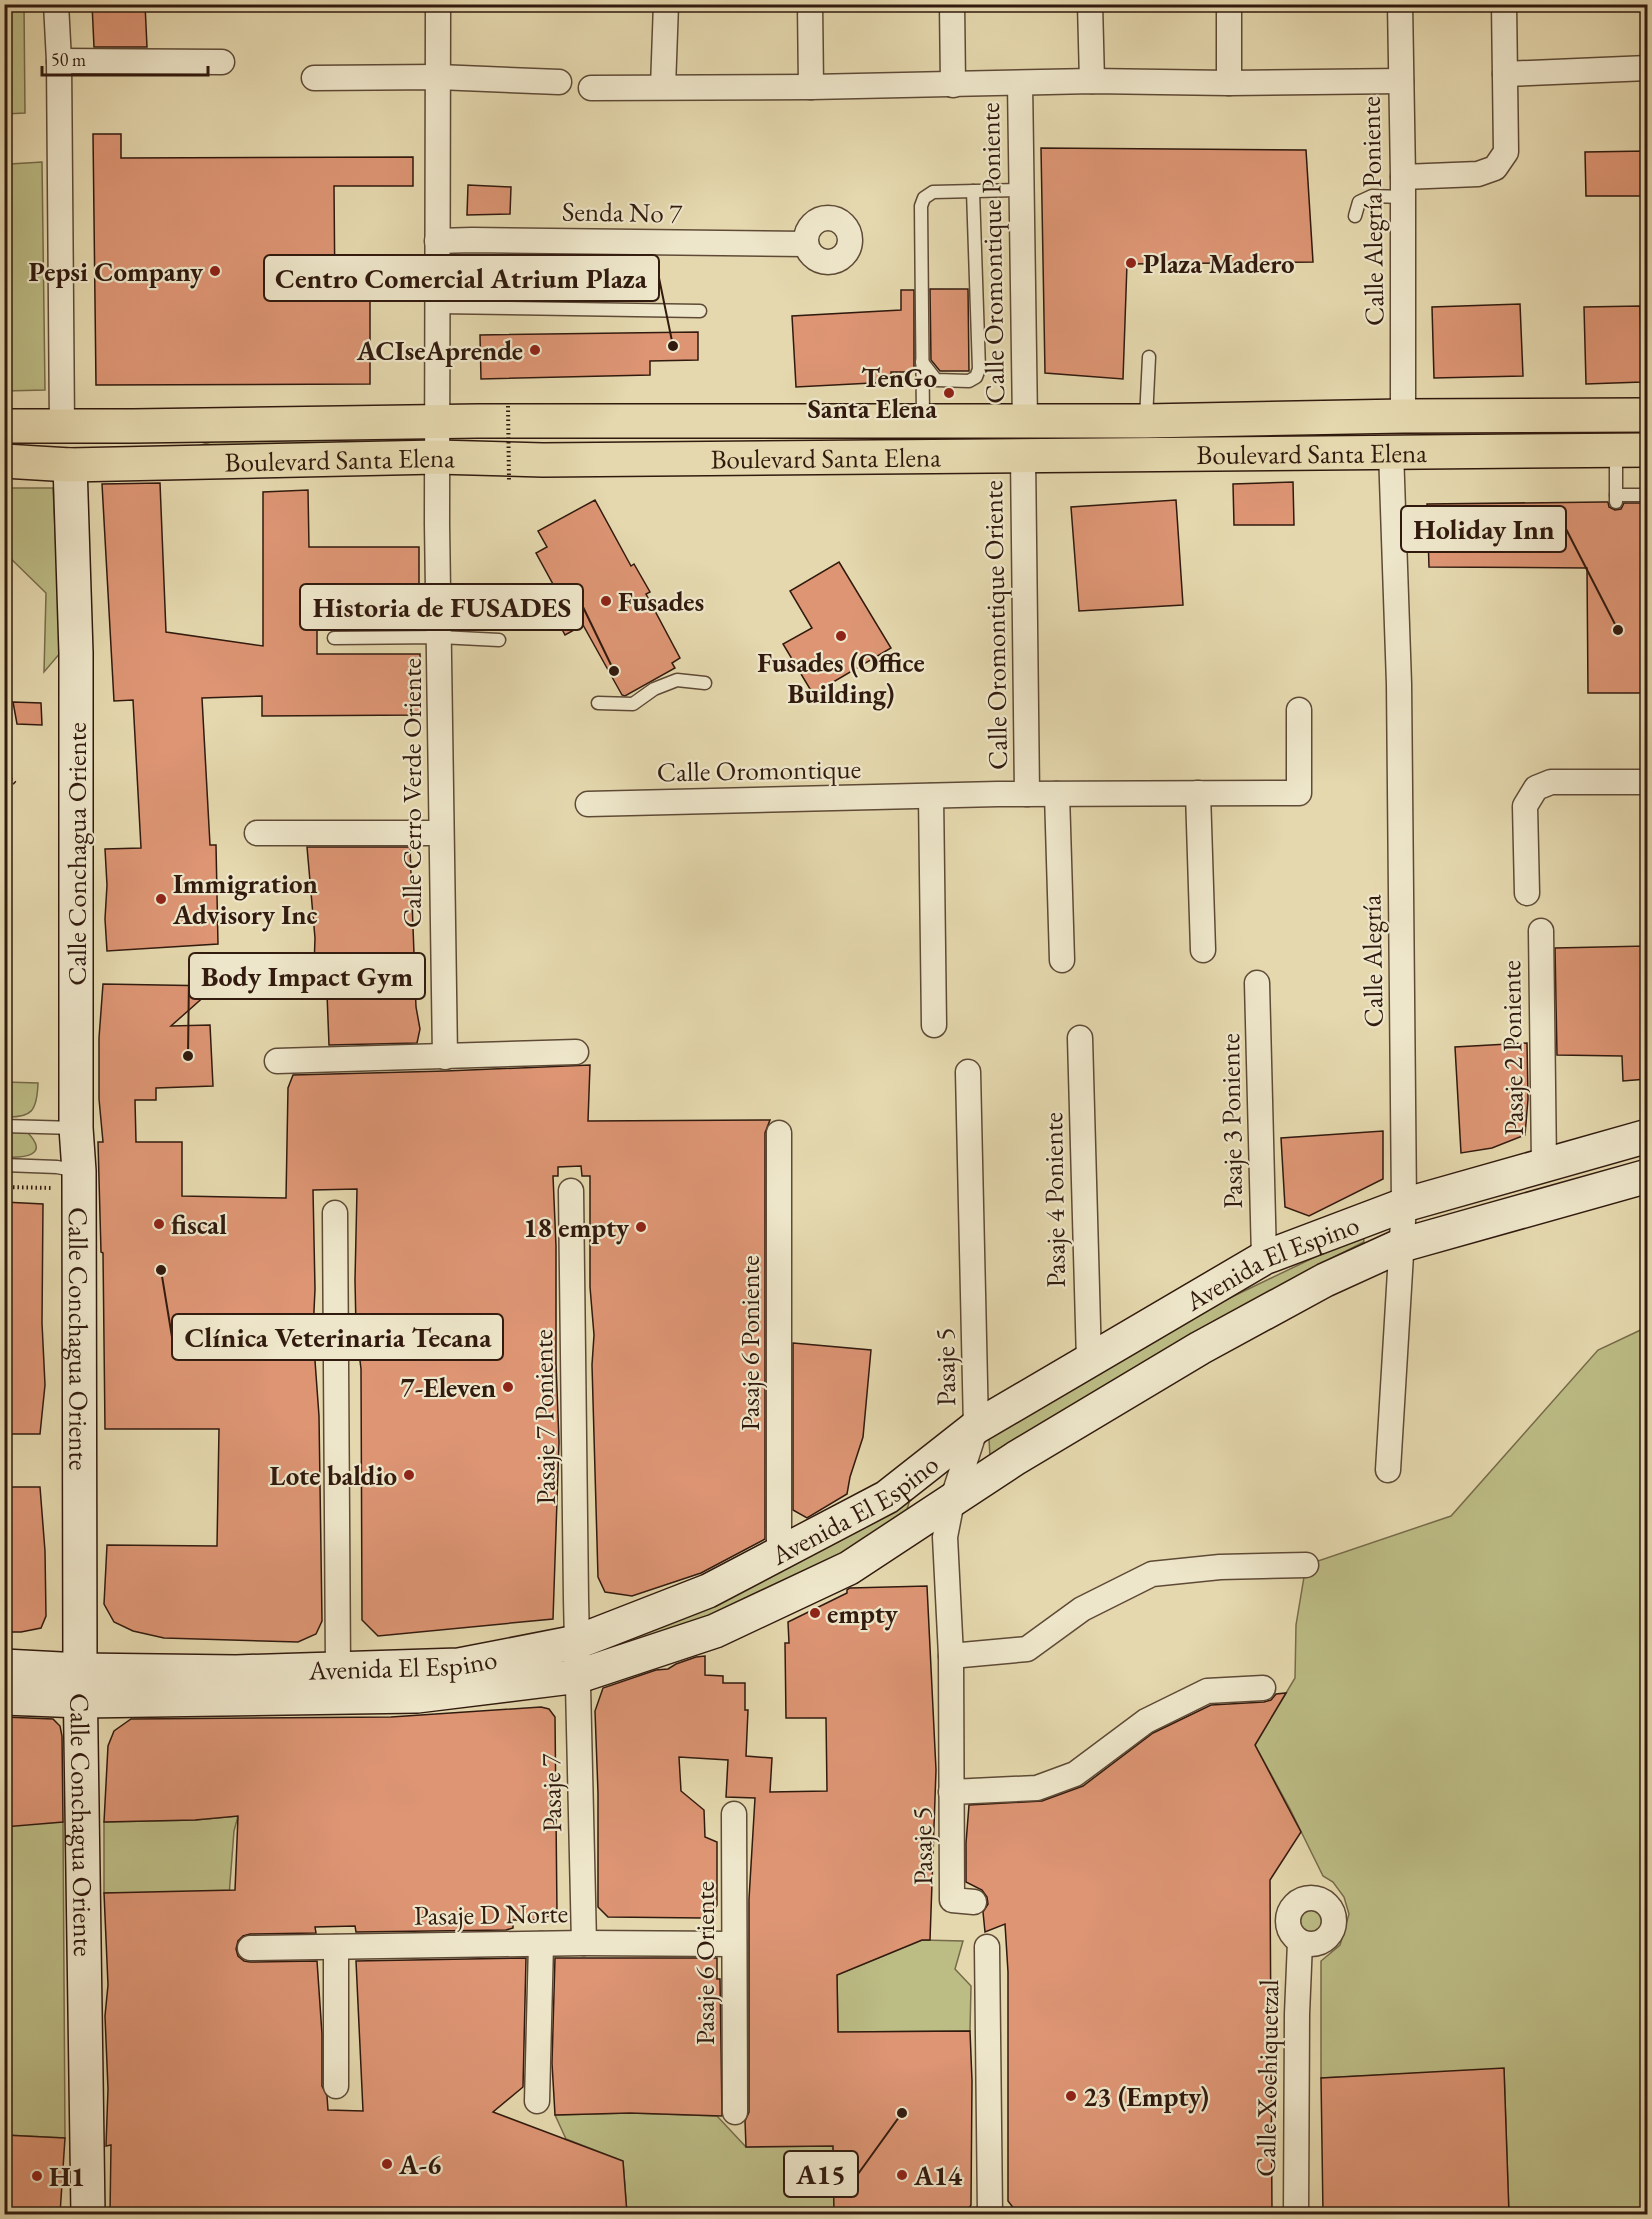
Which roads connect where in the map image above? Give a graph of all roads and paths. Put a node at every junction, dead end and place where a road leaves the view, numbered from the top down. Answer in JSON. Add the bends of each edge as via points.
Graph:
{"nodes":[{"id":1,"x":56,"y":4,"type":"edge"},
{"id":2,"x":438,"y":4,"type":"edge"},
{"id":3,"x":666,"y":4,"type":"edge"},
{"id":4,"x":810,"y":4,"type":"edge"},
{"id":5,"x":952,"y":4,"type":"edge"},
{"id":6,"x":1090,"y":4,"type":"edge"},
{"id":7,"x":1229,"y":4,"type":"edge"},
{"id":8,"x":1400,"y":4,"type":"edge"},
{"id":9,"x":1504,"y":4,"type":"edge"},
{"id":10,"x":59,"y":62,"type":"junction"},
{"id":11,"x":222,"y":62,"type":"dead end"},
{"id":12,"x":1647,"y":68,"type":"edge"},
{"id":13,"x":1505,"y":74,"type":"junction"},
{"id":14,"x":438,"y":77,"type":"junction"},
{"id":15,"x":314,"y":78,"type":"dead end"},
{"id":16,"x":1092,"y":81,"type":"junction"},
{"id":17,"x":1401,"y":81,"type":"junction"},
{"id":18,"x":559,"y":82,"type":"dead end"},
{"id":19,"x":1020,"y":83,"type":"junction"},
{"id":20,"x":1229,"y":83,"type":"junction"},
{"id":21,"x":953,"y":85,"type":"junction"},
{"id":22,"x":663,"y":87,"type":"junction"},
{"id":23,"x":810,"y":87,"type":"junction"},
{"id":24,"x":591,"y":88,"type":"dead end"},
{"id":25,"x":1402,"y":187,"type":"junction"},
{"id":26,"x":1021,"y":190,"type":"junction"},
{"id":27,"x":973,"y":191,"type":"junction"},
{"id":28,"x":1355,"y":216,"type":"dead end"},
{"id":29,"x":437,"y":242,"type":"junction"},
{"id":30,"x":806,"y":244,"type":"dead end"},
{"id":31,"x":438,"y":307,"type":"junction"},
{"id":32,"x":700,"y":311,"type":"dead end"},
{"id":33,"x":1149,"y":357,"type":"dead end"},
{"id":34,"x":921,"y":361,"type":"junction"},
{"id":35,"x":508,"y":406,"type":"dead end"},
{"id":36,"x":1647,"y":415,"type":"edge"},
{"id":37,"x":1403,"y":416,"type":"junction"},
{"id":38,"x":1510,"y":416,"type":"junction"},
{"id":39,"x":437,"y":421,"type":"junction"},
{"id":40,"x":1146,"y":421,"type":"junction"},
{"id":41,"x":923,"y":422,"type":"junction"},
{"id":42,"x":1025,"y":422,"type":"junction"},
{"id":43,"x":230,"y":424,"type":"junction"},
{"id":44,"x":4,"y":426,"type":"edge"},
{"id":45,"x":62,"y":426,"type":"junction"},
{"id":46,"x":4,"y":450,"type":"edge"},
{"id":47,"x":1632,"y":450,"type":"edge"},
{"id":48,"x":1391,"y":451,"type":"junction"},
{"id":49,"x":1283,"y":453,"type":"junction"},
{"id":50,"x":1023,"y":456,"type":"junction"},
{"id":51,"x":437,"y":457,"type":"junction"},
{"id":52,"x":4,"y":461,"type":"edge"},
{"id":53,"x":70,"y":465,"type":"junction"},
{"id":54,"x":509,"y":481,"type":"dead end"},
{"id":55,"x":1647,"y":495,"type":"edge"},
{"id":56,"x":440,"y":637,"type":"junction"},
{"id":57,"x":334,"y":638,"type":"dead end"},
{"id":58,"x":499,"y":640,"type":"dead end"},
{"id":59,"x":705,"y":683,"type":"dead end"},
{"id":60,"x":598,"y":703,"type":"dead end"},
{"id":61,"x":1299,"y":710,"type":"dead end"},
{"id":62,"x":4,"y":772,"type":"edge"},
{"id":63,"x":1647,"y":782,"type":"edge"},
{"id":64,"x":17,"y":785,"type":"dead end"},
{"id":65,"x":1198,"y":793,"type":"junction"},
{"id":66,"x":1027,"y":794,"type":"junction"},
{"id":67,"x":1057,"y":794,"type":"junction"},
{"id":68,"x":931,"y":796,"type":"junction"},
{"id":69,"x":588,"y":804,"type":"dead end"},
{"id":70,"x":257,"y":833,"type":"dead end"},
{"id":71,"x":440,"y":833,"type":"junction"},
{"id":72,"x":1527,"y":893,"type":"dead end"},
{"id":73,"x":1541,"y":931,"type":"dead end"},
{"id":74,"x":1203,"y":950,"type":"dead end"},
{"id":75,"x":1062,"y":960,"type":"dead end"},
{"id":76,"x":1257,"y":983,"type":"dead end"},
{"id":77,"x":934,"y":1025,"type":"dead end"},
{"id":78,"x":1080,"y":1038,"type":"dead end"},
{"id":79,"x":576,"y":1052,"type":"dead end"},
{"id":80,"x":445,"y":1057,"type":"junction"},
{"id":81,"x":277,"y":1061,"type":"dead end"},
{"id":82,"x":968,"y":1072,"type":"dead end"},
{"id":83,"x":4,"y":1126,"type":"edge"},
{"id":84,"x":76,"y":1128,"type":"junction"},
{"id":85,"x":779,"y":1133,"type":"dead end"},
{"id":86,"x":1647,"y":1136,"type":"edge"},
{"id":87,"x":1544,"y":1164,"type":"junction"},
{"id":88,"x":4,"y":1165,"type":"edge"},
{"id":89,"x":1647,"y":1176,"type":"edge"},
{"id":90,"x":79,"y":1181,"type":"junction"},
{"id":91,"x":4,"y":1186,"type":"edge"},
{"id":92,"x":571,"y":1191,"type":"dead end"},
{"id":93,"x":1404,"y":1205,"type":"junction"},
{"id":94,"x":335,"y":1213,"type":"dead end"},
{"id":95,"x":1402,"y":1245,"type":"junction"},
{"id":96,"x":1264,"y":1258,"type":"junction"},
{"id":97,"x":1089,"y":1361,"type":"junction"},
{"id":98,"x":976,"y":1427,"type":"junction"},
{"id":99,"x":1388,"y":1470,"type":"dead end"},
{"id":100,"x":952,"y":1501,"type":"junction"},
{"id":101,"x":779,"y":1553,"type":"junction"},
{"id":102,"x":1306,"y":1565,"type":"dead end"},
{"id":103,"x":577,"y":1642,"type":"junction"},
{"id":104,"x":951,"y":1656,"type":"junction"},
{"id":105,"x":4,"y":1666,"type":"edge"},
{"id":106,"x":338,"y":1668,"type":"junction"},
{"id":107,"x":579,"y":1676,"type":"junction"},
{"id":108,"x":81,"y":1685,"type":"junction"},
{"id":109,"x":1263,"y":1688,"type":"dead end"},
{"id":110,"x":4,"y":1698,"type":"edge"},
{"id":111,"x":951,"y":1792,"type":"junction"},
{"id":112,"x":734,"y":1814,"type":"dead end"},
{"id":113,"x":963,"y":1901,"type":"dead end"},
{"id":114,"x":584,"y":1942,"type":"junction"},
{"id":115,"x":1300,"y":1942,"type":"dead end"},
{"id":116,"x":541,"y":1944,"type":"junction"},
{"id":117,"x":734,"y":1944,"type":"junction"},
{"id":118,"x":336,"y":1947,"type":"junction"},
{"id":119,"x":987,"y":1947,"type":"dead end"},
{"id":120,"x":250,"y":1948,"type":"dead end"},
{"id":121,"x":336,"y":2086,"type":"dead end"},
{"id":122,"x":537,"y":2101,"type":"dead end"},
{"id":123,"x":735,"y":2112,"type":"dead end"},
{"id":124,"x":88,"y":2214,"type":"edge"},
{"id":125,"x":990,"y":2214,"type":"edge"},
{"id":126,"x":1296,"y":2214,"type":"edge"}],
"edges":[{"from":1,"to":10,"type":"street"},
{"from":2,"to":14,"type":"street","name":"Calle Cerro Verde Oriente"},
{"from":3,"to":22,"type":"street"},
{"from":4,"to":23,"type":"street"},
{"from":5,"to":21,"type":"street"},
{"from":6,"to":16,"type":"street"},
{"from":7,"to":20,"type":"street"},
{"from":8,"to":17,"type":"street","name":"Calle Alegría Poniente"},
{"from":9,"to":13,"type":"street"},
{"from":10,"to":11,"type":"street"},
{"from":10,"to":45,"type":"street"},
{"from":12,"to":13,"type":"street"},
{"from":13,"to":25,"type":"street","via":[[1506,152],[1495,168]]},
{"from":14,"to":15,"type":"street"},
{"from":14,"to":18,"type":"street"},
{"from":14,"to":29,"type":"street","name":"Calle Cerro Verde Oriente"},
{"from":16,"to":19,"type":"street"},
{"from":16,"to":20,"type":"street"},
{"from":17,"to":20,"type":"street"},
{"from":17,"to":25,"type":"street","name":"Calle Alegría Poniente"},
{"from":19,"to":21,"type":"street"},
{"from":19,"to":26,"type":"street","name":"Calle Oromontique Poniente"},
{"from":21,"to":23,"type":"street"},
{"from":22,"to":23,"type":"street"},
{"from":22,"to":24,"type":"street"},
{"from":25,"to":28,"type":"lane","via":[[1359,202]]},
{"from":25,"to":37,"type":"street","name":"Calle Alegría Poniente"},
{"from":26,"to":27,"type":"lane"},
{"from":26,"to":42,"type":"street","name":"Calle Oromontique Poniente"},
{"from":27,"to":34,"type":"lane","via":[[933,192],[921,206]]},
{"from":27,"to":34,"type":"lane","via":[[979,369],[969,381],[936,380]]},
{"from":29,"to":30,"type":"street","name":"Senda No 7"},
{"from":29,"to":31,"type":"street","name":"Calle Cerro Verde Oriente"},
{"from":31,"to":32,"type":"lane"},
{"from":31,"to":39,"type":"street","name":"Calle Cerro Verde Oriente"},
{"from":33,"to":40,"type":"lane"},
{"from":34,"to":41,"type":"lane"},
{"from":35,"to":54,"type":"path","bridge":true},
{"from":36,"to":38,"type":"main road","name":"Boulevard Santa Elena"},
{"from":37,"to":38,"type":"main road","name":"Boulevard Santa Elena"},
{"from":37,"to":40,"type":"main road","name":"Boulevard Santa Elena"},
{"from":37,"to":49,"type":"main road","via":[[1401,426],[1384,439],[1298,441]]},
{"from":38,"to":48,"type":"main road","via":[[1491,431],[1406,436]]},
{"from":39,"to":41,"type":"main road","name":"Boulevard Santa Elena"},
{"from":39,"to":43,"type":"main road","name":"Boulevard Santa Elena"},
{"from":39,"to":51,"type":"street","name":"Calle Cerro Verde Oriente"},
{"from":40,"to":42,"type":"main road","name":"Boulevard Santa Elena"},
{"from":41,"to":42,"type":"main road","name":"Boulevard Santa Elena"},
{"from":43,"to":45,"type":"main road","name":"Boulevard Santa Elena"},
{"from":43,"to":53,"type":"main road","via":[[217,434],[193,441],[97,443],[74,455]]},
{"from":44,"to":45,"type":"main road","name":"Boulevard Santa Elena"},
{"from":45,"to":46,"type":"main road","via":[[59,442],[51,448]]},
{"from":47,"to":48,"type":"main road","name":"Boulevard Santa Elena"},
{"from":47,"to":55,"type":"lane","via":[[1616,499]]},
{"from":48,"to":49,"type":"main road","name":"Boulevard Santa Elena"},
{"from":48,"to":93,"type":"street","name":"Calle Alegría","via":[[1399,684]]},
{"from":49,"to":50,"type":"main road","name":"Boulevard Santa Elena"},
{"from":50,"to":51,"type":"main road","name":"Boulevard Santa Elena","via":[[555,460]]},
{"from":50,"to":66,"type":"street","name":"Calle Oromontique Oriente"},
{"from":51,"to":53,"type":"main road","name":"Boulevard Santa Elena"},
{"from":51,"to":56,"type":"street","name":"Calle Cerro Verde Oriente"},
{"from":52,"to":53,"type":"main road","name":"Boulevard Santa Elena"},
{"from":53,"to":84,"type":"main road","name":"Calle Conchagua Oriente","via":[[76,653]]},
{"from":56,"to":57,"type":"lane"},
{"from":56,"to":58,"type":"lane"},
{"from":56,"to":71,"type":"street","name":"Calle Cerro Verde Oriente"},
{"from":59,"to":60,"type":"lane","via":[[677,680],[654,689],[633,704]]},
{"from":61,"to":65,"type":"street","name":"Calle Oromontique","via":[[1299,793]]},
{"from":62,"to":64,"type":"path"},
{"from":63,"to":72,"type":"street","via":[[1551,782],[1536,788],[1525,806]]},
{"from":65,"to":67,"type":"street","name":"Calle Oromontique"},
{"from":65,"to":74,"type":"street"},
{"from":66,"to":67,"type":"street","name":"Calle Oromontique"},
{"from":66,"to":68,"type":"street","name":"Calle Oromontique"},
{"from":67,"to":75,"type":"street"},
{"from":68,"to":69,"type":"street","name":"Calle Oromontique"},
{"from":68,"to":77,"type":"street"},
{"from":70,"to":71,"type":"street"},
{"from":71,"to":80,"type":"street","name":"Calle Cerro Verde Oriente"},
{"from":73,"to":87,"type":"street","name":"Pasaje 2 Poniente"},
{"from":76,"to":96,"type":"street","name":"Pasaje 3 Poniente"},
{"from":78,"to":97,"type":"street","name":"Pasaje 4 Poniente"},
{"from":79,"to":80,"type":"street"},
{"from":80,"to":81,"type":"street"},
{"from":82,"to":98,"type":"street","name":"Pasaje 5"},
{"from":83,"to":84,"type":"lane"},
{"from":84,"to":90,"type":"main road","name":"Calle Conchagua Oriente"},
{"from":85,"to":101,"type":"street","name":"Pasaje 6 Poniente"},
{"from":86,"to":87,"type":"main road","name":"Avenida El Espino"},
{"from":87,"to":93,"type":"main road","name":"Avenida El Espino"},
{"from":88,"to":90,"type":"lane","via":[[57,1167]]},
{"from":89,"to":95,"type":"main road","name":"Avenida El Espino"},
{"from":90,"to":91,"type":"path"},
{"from":90,"to":108,"type":"main road","name":"Calle Conchagua Oriente"},
{"from":92,"to":103,"type":"street","name":"Pasaje 7 Poniente"},
{"from":93,"to":95,"type":"street","name":"Calle Alegría"},
{"from":93,"to":96,"type":"main road","name":"Avenida El Espino"},
{"from":94,"to":106,"type":"street"},
{"from":95,"to":99,"type":"street","name":"Calle Alegría"},
{"from":95,"to":100,"type":"main road","name":"Avenida El Espino","via":[[1325,1280],[1200,1348]]},
{"from":96,"to":97,"type":"main road","name":"Avenida El Espino"},
{"from":97,"to":98,"type":"main road","name":"Avenida El Espino"},
{"from":98,"to":100,"type":"street","name":"Pasaje 5"},
{"from":98,"to":101,"type":"main road","name":"Avenida El Espino","via":[[887,1497]]},
{"from":100,"to":104,"type":"street","name":"Pasaje 5","via":[[945,1537]]},
{"from":100,"to":107,"type":"main road","name":"Avenida El Espino","via":[[849,1568],[726,1627]]},
{"from":101,"to":103,"type":"main road","name":"Avenida El Espino","via":[[708,1591]]},
{"from":102,"to":104,"type":"street","via":[[1220,1567],[1152,1574],[1082,1610],[1027,1649]]},
{"from":103,"to":106,"type":"main road","name":"Avenida El Espino","via":[[459,1665]]},
{"from":103,"to":107,"type":"street","name":"Pasaje 7"},
{"from":104,"to":111,"type":"street","name":"Pasaje 5"},
{"from":105,"to":108,"type":"main road","name":"Avenida El Espino"},
{"from":106,"to":108,"type":"main road","name":"Avenida El Espino"},
{"from":107,"to":108,"type":"main road","name":"Avenida El Espino","via":[[417,1696]]},
{"from":107,"to":114,"type":"street","name":"Pasaje 7"},
{"from":108,"to":110,"type":"main road","name":"Avenida El Espino"},
{"from":108,"to":124,"type":"main road","name":"Calle Conchagua Oriente"},
{"from":109,"to":111,"type":"street","name":"Pasaje 5","via":[[1207,1690],[1146,1721],[1075,1774],[1037,1788]]},
{"from":111,"to":113,"type":"street","name":"Pasaje 5"},
{"from":112,"to":117,"type":"street","name":"Pasaje 6 Oriente"},
{"from":114,"to":116,"type":"street","name":"Pasaje D Norte"},
{"from":114,"to":117,"type":"street","name":"Pasaje D Norte"},
{"from":115,"to":126,"type":"street","name":"Calle Xochiquetzal"},
{"from":116,"to":118,"type":"street","name":"Pasaje D Norte"},
{"from":116,"to":122,"type":"street"},
{"from":117,"to":123,"type":"street","name":"Pasaje 6 Oriente"},
{"from":118,"to":120,"type":"street","name":"Pasaje D Norte"},
{"from":118,"to":121,"type":"street"},
{"from":119,"to":125,"type":"street"}]}
